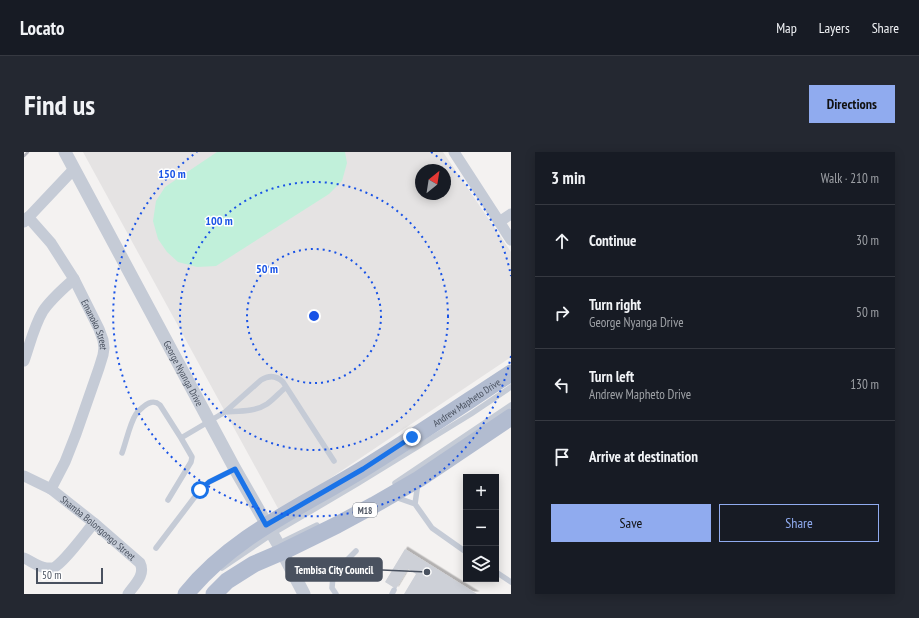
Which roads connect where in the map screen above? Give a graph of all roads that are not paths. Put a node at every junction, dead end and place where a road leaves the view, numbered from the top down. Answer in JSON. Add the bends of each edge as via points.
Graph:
{"nodes":[{"id":1,"x":66,"y":152,"type":"edge"},
{"id":2,"x":457,"y":153,"type":"edge"},
{"id":3,"x":74,"y":169,"type":"junction"},
{"id":4,"x":511,"y":214,"type":"edge"},
{"id":5,"x":26,"y":219,"type":"edge"},
{"id":6,"x":499,"y":222,"type":"junction"},
{"id":7,"x":511,"y":240,"type":"edge"},
{"id":8,"x":74,"y":279,"type":"junction"},
{"id":9,"x":24,"y":361,"type":"edge"},
{"id":10,"x":511,"y":373,"type":"edge"},
{"id":11,"x":286,"y":387,"type":"junction"},
{"id":12,"x":511,"y":387,"type":"edge"},
{"id":13,"x":511,"y":406,"type":"edge"},
{"id":14,"x":225,"y":412,"type":"junction"},
{"id":15,"x":511,"y":417,"type":"edge"},
{"id":16,"x":210,"y":421,"type":"junction"},
{"id":17,"x":181,"y":438,"type":"junction"},
{"id":18,"x":122,"y":453,"type":"dead end"},
{"id":19,"x":334,"y":461,"type":"dead end"},
{"id":20,"x":235,"y":469,"type":"junction"},
{"id":21,"x":24,"y":476,"type":"edge"},
{"id":22,"x":419,"y":479,"type":"junction"},
{"id":23,"x":51,"y":489,"type":"junction"},
{"id":24,"x":391,"y":491,"type":"junction"},
{"id":25,"x":168,"y":500,"type":"dead end"},
{"id":26,"x":415,"y":504,"type":"junction"},
{"id":27,"x":324,"y":522,"type":"dead end"},
{"id":28,"x":94,"y":523,"type":"junction"},
{"id":29,"x":274,"y":540,"type":"junction"},
{"id":30,"x":156,"y":548,"type":"dead end"},
{"id":31,"x":463,"y":550,"type":"edge"},
{"id":32,"x":356,"y":551,"type":"dead end"},
{"id":33,"x":258,"y":555,"type":"dead end"},
{"id":34,"x":24,"y":558,"type":"edge"},
{"id":35,"x":216,"y":573,"type":"dead end"},
{"id":36,"x":499,"y":574,"type":"edge"},
{"id":37,"x":511,"y":582,"type":"edge"},
{"id":38,"x":212,"y":592,"type":"edge"},
{"id":39,"x":128,"y":594,"type":"edge"},
{"id":40,"x":186,"y":594,"type":"edge"},
{"id":41,"x":304,"y":594,"type":"edge"},
{"id":42,"x":336,"y":594,"type":"edge"}],
"edges":[{"from":1,"to":3,"type":"street","name":"George Nyanga Drive"},
{"from":2,"to":6,"type":"street"},
{"from":3,"to":5,"type":"street"},
{"from":3,"to":16,"type":"street","name":"George Nyanga Drive"},
{"from":4,"to":6,"type":"street"},
{"from":5,"to":8,"type":"street","name":"Emanoko Street","via":[[52,243]]},
{"from":6,"to":7,"type":"street"},
{"from":8,"to":9,"type":"street","via":[[43,310]]},
{"from":8,"to":23,"type":"street","name":"Emanoko Street","via":[[99,328],[104,355],[65,462]]},
{"from":10,"to":29,"type":"main road","name":"Andrew Mapheto Drive","number":"M18","via":[[363,469]]},
{"from":11,"to":14,"type":"lane","via":[[260,407],[248,411]]},
{"from":11,"to":14,"type":"lane","via":[[280,378],[267,376]]},
{"from":11,"to":19,"type":"lane"},
{"from":12,"to":29,"type":"lane"},
{"from":13,"to":24,"type":"lane"},
{"from":14,"to":16,"type":"lane"},
{"from":15,"to":22,"type":"main road","name":"Andrew Mapheto Drive","number":"M18"},
{"from":16,"to":17,"type":"lane"},
{"from":16,"to":20,"type":"street","name":"George Nyanga Drive"},
{"from":17,"to":18,"type":"lane","via":[[160,405],[152,402],[136,414]]},
{"from":17,"to":25,"type":"lane","via":[[192,457],[191,462]]},
{"from":20,"to":29,"type":"street","name":"George Nyanga Drive"},
{"from":20,"to":30,"type":"lane","via":[[209,482],[200,490]]},
{"from":21,"to":23,"type":"street","name":"Shamba Bolongongo Street"},
{"from":22,"to":24,"type":"main road","name":"Andrew Mapheto Drive","number":"M18"},
{"from":22,"to":26,"type":"lane"},
{"from":23,"to":28,"type":"street","name":"Shamba Bolongongo Street"},
{"from":24,"to":26,"type":"lane"},
{"from":24,"to":29,"type":"main road","name":"Andrew Mapheto Drive","number":"M18","via":[[337,525]]},
{"from":26,"to":31,"type":"lane","via":[[432,528]]},
{"from":27,"to":29,"type":"lane"},
{"from":28,"to":34,"type":"street","via":[[60,564],[53,568],[42,567]]},
{"from":28,"to":39,"type":"street","name":"Shamba Bolongongo Street","via":[[142,567],[140,576]]},
{"from":29,"to":35,"type":"lane"},
{"from":29,"to":38,"type":"main road","name":"Andrew Mapheto Drive","number":"M18","via":[[254,564]]},
{"from":29,"to":40,"type":"main road","name":"Andrew Mapheto Drive","number":"M18","via":[[232,549],[212,565]]},
{"from":29,"to":41,"type":"street","name":"George Nyanga Drive"},
{"from":32,"to":42,"type":"lane","via":[[333,576],[332,588]]},
{"from":33,"to":38,"type":"lane","via":[[229,575]]},
{"from":36,"to":37,"type":"lane"}]}
